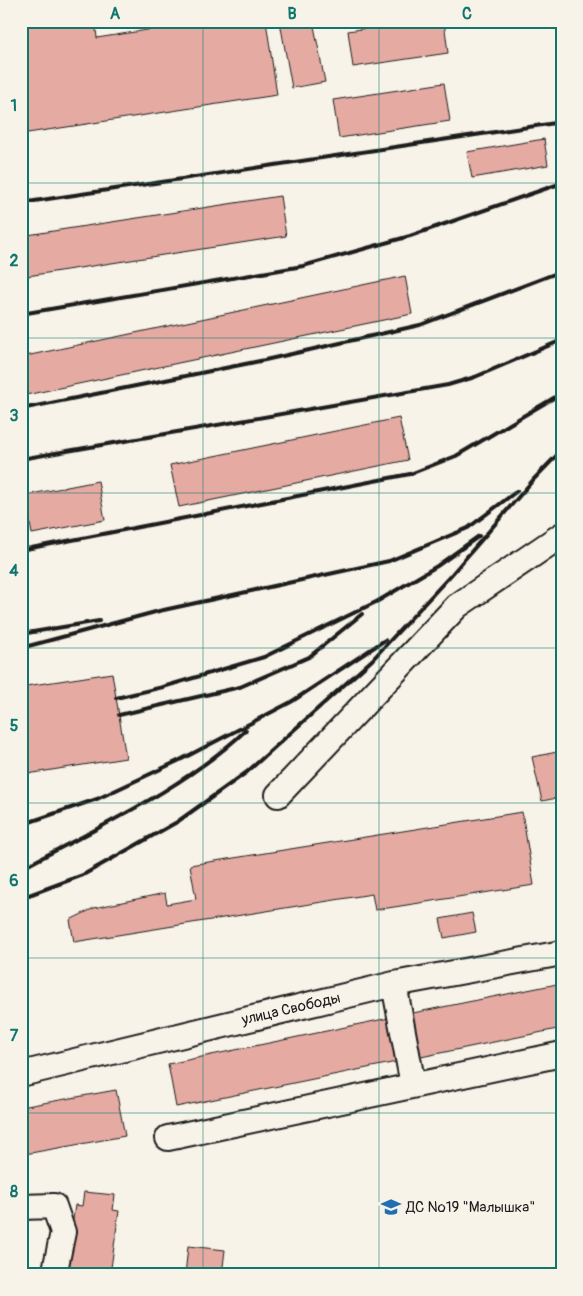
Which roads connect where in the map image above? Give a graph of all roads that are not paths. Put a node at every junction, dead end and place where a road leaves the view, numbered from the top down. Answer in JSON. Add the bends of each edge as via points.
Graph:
{"nodes":[{"id":1,"x":562,"y":535,"type":"edge"},
{"id":2,"x":278,"y":795,"type":"dead end"},
{"id":3,"x":562,"y":953,"type":"edge"},
{"id":4,"x":394,"y":984,"type":"junction"},
{"id":5,"x":562,"y":1054,"type":"edge"},
{"id":6,"x":21,"y":1059,"type":"edge"},
{"id":7,"x":50,"y":1067,"type":"junction"},
{"id":8,"x":21,"y":1074,"type":"edge"},
{"id":9,"x":413,"y":1086,"type":"junction"},
{"id":10,"x":168,"y":1138,"type":"dead end"},
{"id":11,"x":21,"y":1207,"type":"edge"},
{"id":12,"x":54,"y":1275,"type":"edge"}],
"edges":[{"from":1,"to":2,"type":"street","via":[[457,606]]},
{"from":3,"to":4,"type":"street","name":"улица Свободы"},
{"from":4,"to":7,"type":"street","name":"улица Свободы"},
{"from":4,"to":9,"type":"street"},
{"from":5,"to":9,"type":"street"},
{"from":6,"to":7,"type":"street"},
{"from":7,"to":8,"type":"street","name":"улица Свободы"},
{"from":9,"to":10,"type":"street"},
{"from":11,"to":12,"type":"street","via":[[54,1206],[63,1232]]}]}
